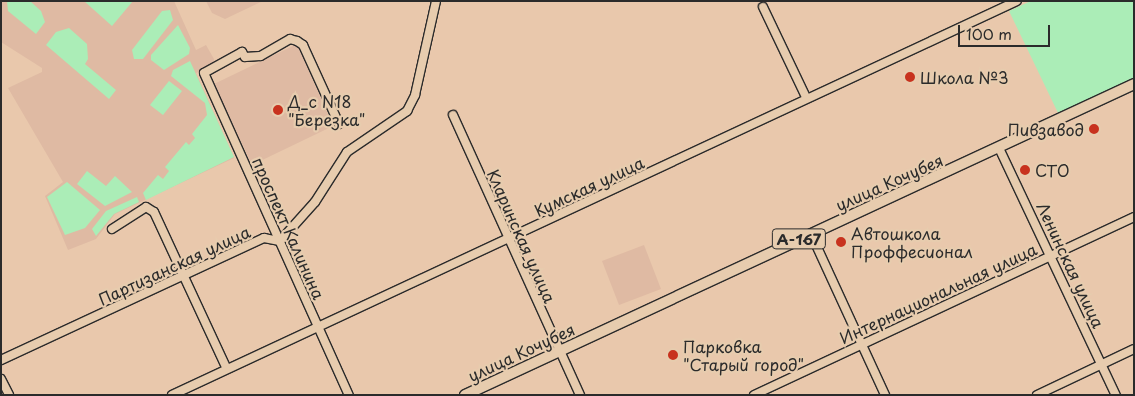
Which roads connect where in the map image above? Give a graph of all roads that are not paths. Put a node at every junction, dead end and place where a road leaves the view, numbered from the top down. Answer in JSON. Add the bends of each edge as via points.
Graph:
{"nodes":[{"id":1,"x":436,"y":1,"type":"edge"},
{"id":2,"x":1017,"y":1,"type":"edge"},
{"id":3,"x":763,"y":7,"type":"dead end"},
{"id":4,"x":1134,"y":84,"type":"edge"},
{"id":5,"x":806,"y":98,"type":"junction"},
{"id":6,"x":453,"y":115,"type":"dead end"},
{"id":7,"x":339,"y":124,"type":"dead end"},
{"id":8,"x":999,"y":148,"type":"junction"},
{"id":9,"x":1134,"y":217,"type":"edge"},
{"id":10,"x":112,"y":229,"type":"dead end"},
{"id":11,"x":811,"y":234,"type":"junction"},
{"id":12,"x":508,"y":238,"type":"junction"},
{"id":13,"x":280,"y":241,"type":"junction"},
{"id":14,"x":1051,"y":255,"type":"junction"},
{"id":15,"x":185,"y":276,"type":"junction"},
{"id":16,"x":318,"y":326,"type":"junction"},
{"id":17,"x":861,"y":344,"type":"junction"},
{"id":18,"x":1134,"y":349,"type":"edge"},
{"id":19,"x":559,"y":350,"type":"junction"},
{"id":20,"x":1,"y":360,"type":"edge"},
{"id":21,"x":1102,"y":364,"type":"junction"},
{"id":22,"x":227,"y":369,"type":"junction"},
{"id":23,"x":1,"y":379,"type":"edge"},
{"id":24,"x":9,"y":395,"type":"edge"},
{"id":25,"x":172,"y":395,"type":"edge"},
{"id":26,"x":349,"y":395,"type":"edge"},
{"id":27,"x":464,"y":395,"type":"edge"},
{"id":28,"x":580,"y":395,"type":"edge"},
{"id":29,"x":754,"y":395,"type":"edge"},
{"id":30,"x":885,"y":395,"type":"edge"},
{"id":31,"x":1037,"y":395,"type":"edge"},
{"id":32,"x":1116,"y":395,"type":"edge"}],
"edges":[{"from":1,"to":13,"type":"street","via":[[415,95],[407,111],[347,152],[315,202]]},
{"from":2,"to":5,"type":"street","name":"Кумская улица"},
{"from":3,"to":5,"type":"street"},
{"from":4,"to":8,"type":"main road","name":"улица Кочубея","number":"А-167"},
{"from":5,"to":12,"type":"street","name":"Кумская улица"},
{"from":6,"to":12,"type":"street","name":"Кларинская улица"},
{"from":7,"to":13,"type":"street","name":"проспект Калинина","via":[[303,45],[290,39],[260,56],[244,57],[242,52],[204,73]]},
{"from":8,"to":11,"type":"main road","name":"улица Кочубея","number":"А-167"},
{"from":8,"to":14,"type":"street","name":"Ленинская улица"},
{"from":9,"to":14,"type":"street","name":"Интернациональная улица"},
{"from":10,"to":15,"type":"street","via":[[146,207],[154,212]]},
{"from":11,"to":17,"type":"street"},
{"from":11,"to":19,"type":"main road","name":"улица Кочубея","number":"А-167"},
{"from":12,"to":16,"type":"street","name":"Кумская улица"},
{"from":12,"to":19,"type":"street","name":"Кларинская улица"},
{"from":13,"to":15,"type":"street","name":"Партизанская улица","via":[[264,238]]},
{"from":13,"to":16,"type":"street","name":"проспект Калинина"},
{"from":14,"to":17,"type":"street","name":"Интернациональная улица"},
{"from":14,"to":21,"type":"street","name":"Ленинская улица"},
{"from":15,"to":20,"type":"street","name":"Партизанская улица"},
{"from":15,"to":22,"type":"street"},
{"from":16,"to":22,"type":"street","name":"Кумская улица"},
{"from":16,"to":26,"type":"street","name":"проспект Калинина"},
{"from":17,"to":29,"type":"street","name":"Интернациональная улица"},
{"from":17,"to":30,"type":"street"},
{"from":18,"to":21,"type":"street"},
{"from":19,"to":27,"type":"main road","name":"улица Кочубея","number":"А-167"},
{"from":19,"to":28,"type":"street","name":"Кларинская улица"},
{"from":21,"to":31,"type":"street"},
{"from":21,"to":32,"type":"street","name":"Ленинская улица"},
{"from":22,"to":25,"type":"street","name":"Кумская улица"},
{"from":23,"to":24,"type":"street"}]}
